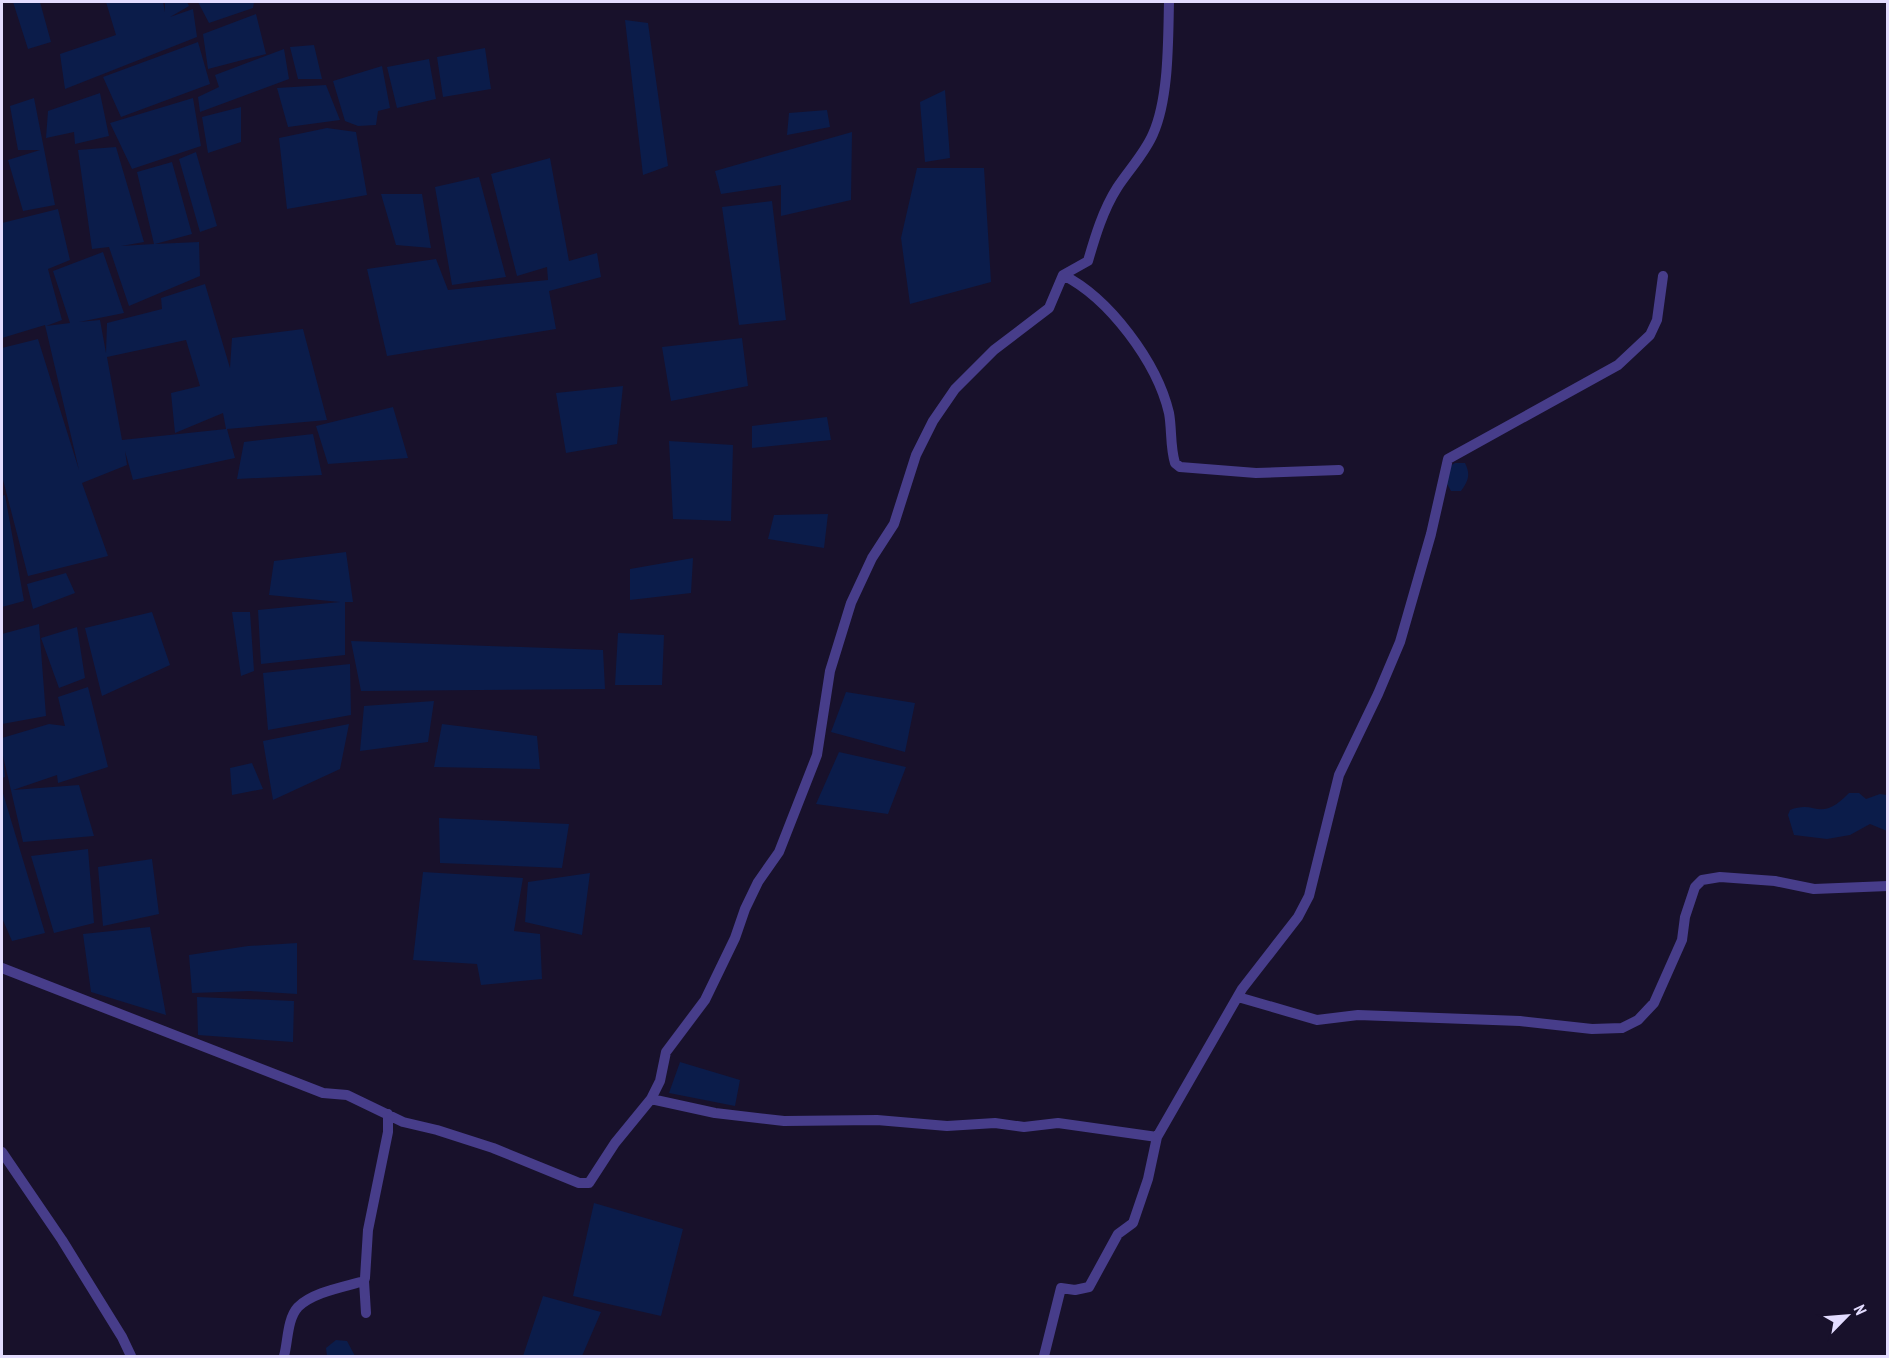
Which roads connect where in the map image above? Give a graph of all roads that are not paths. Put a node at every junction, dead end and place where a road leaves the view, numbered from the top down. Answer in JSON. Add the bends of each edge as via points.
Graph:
{"nodes":[{"id":1,"x":1169,"y":2,"type":"edge"},
{"id":2,"x":1063,"y":275,"type":"junction"},
{"id":3,"x":1663,"y":276,"type":"dead end"},
{"id":4,"x":1340,"y":470,"type":"dead end"},
{"id":5,"x":1887,"y":886,"type":"edge"},
{"id":6,"x":2,"y":968,"type":"edge"},
{"id":7,"x":1238,"y":997,"type":"junction"},
{"id":8,"x":651,"y":1099,"type":"junction"},
{"id":9,"x":388,"y":1114,"type":"junction"},
{"id":10,"x":1158,"y":1137,"type":"junction"},
{"id":11,"x":2,"y":1152,"type":"edge"},
{"id":12,"x":363,"y":1281,"type":"junction"},
{"id":13,"x":366,"y":1313,"type":"dead end"},
{"id":14,"x":131,"y":1356,"type":"edge"},
{"id":15,"x":284,"y":1356,"type":"edge"},
{"id":16,"x":1044,"y":1356,"type":"edge"}],
"edges":[{"from":1,"to":2,"type":"street","via":[[1160,113],[1153,136],[1115,191],[1088,261]]},
{"from":2,"to":4,"type":"street","via":[[1085,288],[1123,326],[1141,353],[1165,399],[1175,464],[1227,472]]},
{"from":2,"to":8,"type":"street","via":[[1050,308],[994,350],[955,388],[916,455],[894,524],[872,558],[851,603],[830,671],[817,755],[801,801],[779,852],[758,882],[705,1000],[666,1052],[660,1081]]},
{"from":3,"to":7,"type":"street","via":[[1657,320],[1650,335],[1618,365],[1448,459],[1398,648],[1338,774],[1309,896]]},
{"from":5,"to":7,"type":"street","via":[[1814,889],[1775,881],[1702,880],[1695,887],[1682,940],[1654,1003],[1638,1020],[1622,1028],[1358,1016],[1317,1020]]},
{"from":6,"to":9,"type":"street","via":[[323,1093],[347,1095]]},
{"from":7,"to":10,"type":"street"},
{"from":8,"to":9,"type":"street","via":[[589,1183],[579,1183],[493,1148]]},
{"from":8,"to":10,"type":"street","via":[[715,1113],[784,1120],[877,1120],[947,1126],[995,1123],[1024,1127],[1058,1123]]},
{"from":9,"to":12,"type":"street"},
{"from":10,"to":16,"type":"street","via":[[1133,1223],[1118,1234],[1089,1287],[1061,1288]]},
{"from":11,"to":14,"type":"street","via":[[62,1240]]},
{"from":12,"to":13,"type":"street"},
{"from":12,"to":15,"type":"street","via":[[333,1289],[298,1308]]}]}
